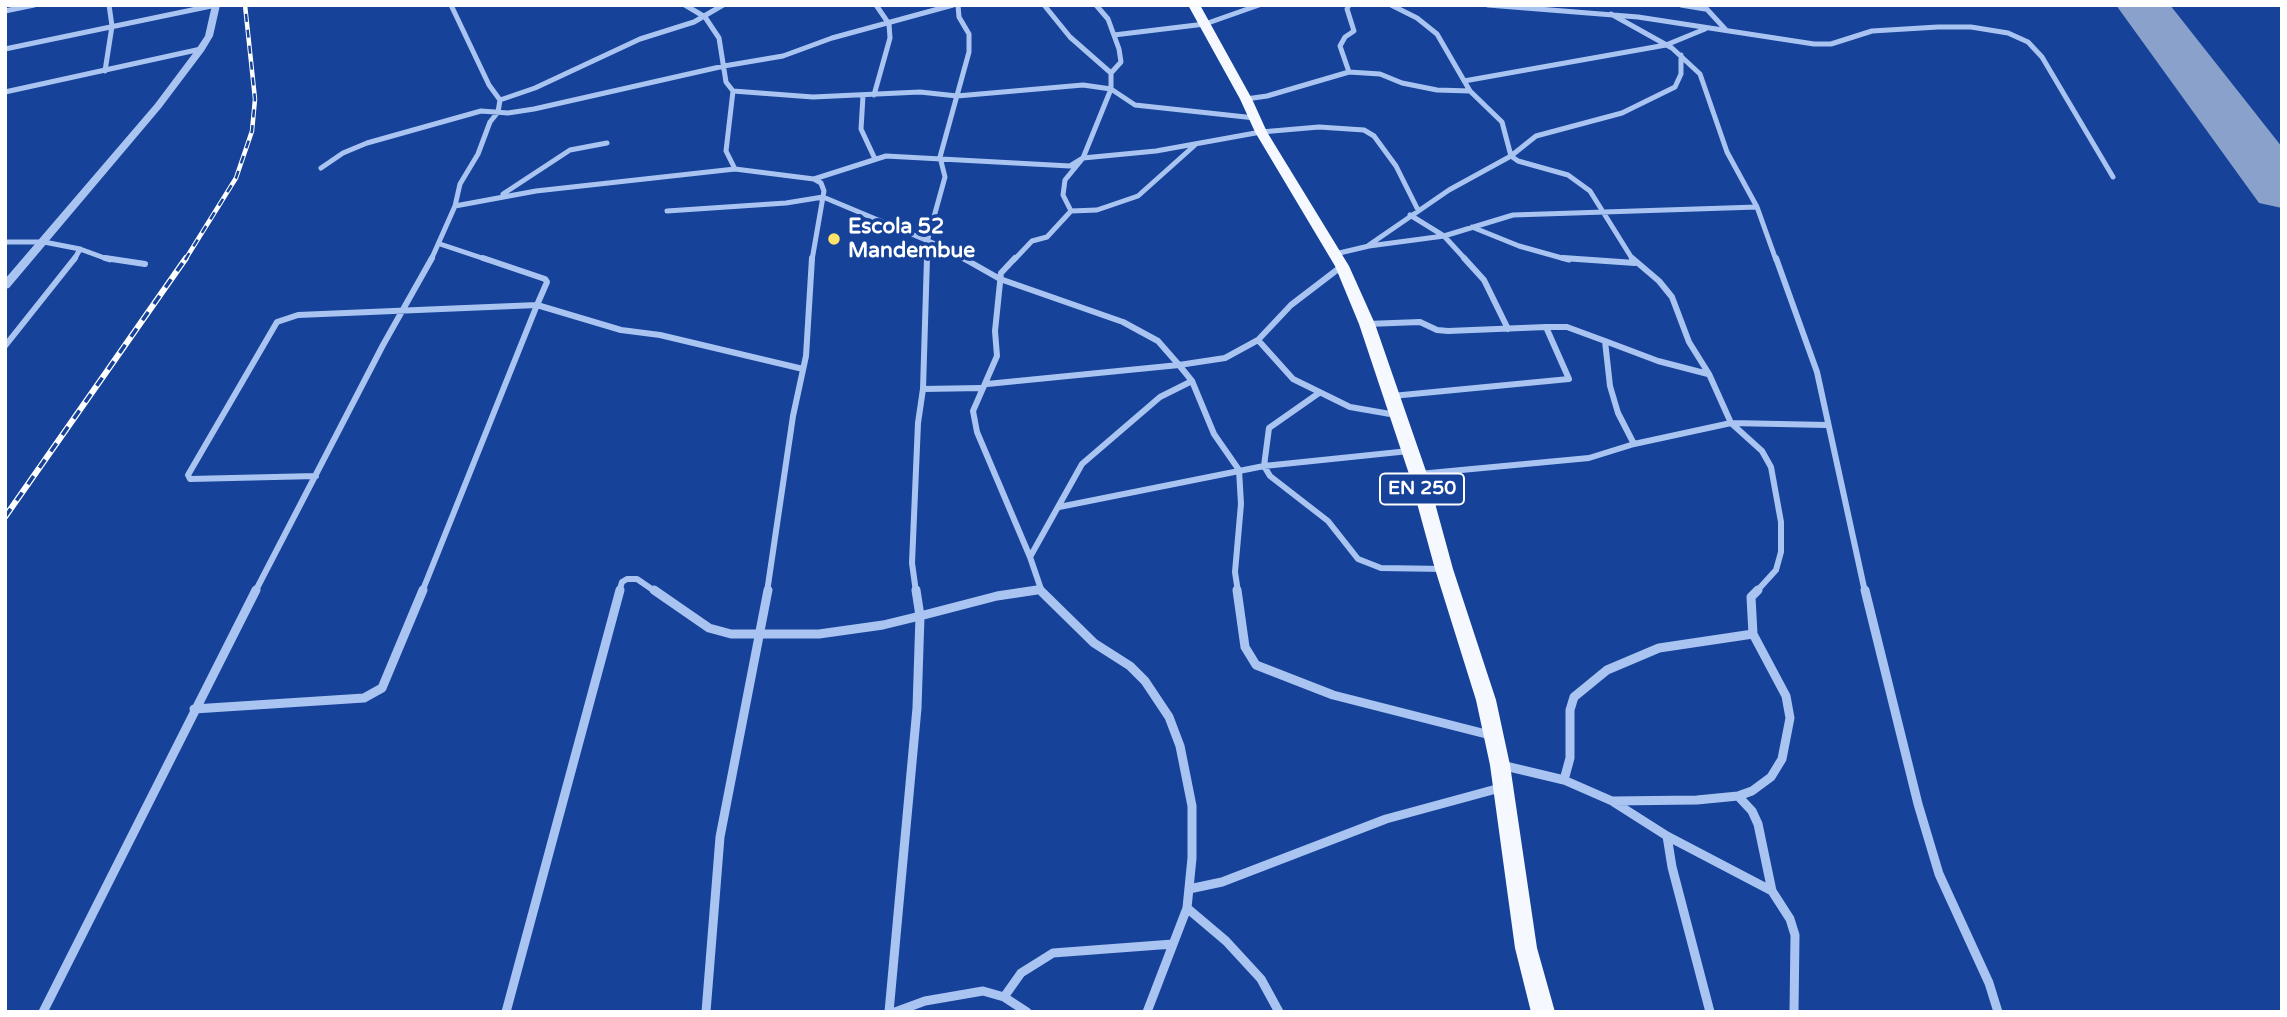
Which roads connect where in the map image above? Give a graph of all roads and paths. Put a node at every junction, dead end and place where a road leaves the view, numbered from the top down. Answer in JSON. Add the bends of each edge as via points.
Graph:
{"nodes":[{"id":1,"x":34,"y":5,"type":"edge"},
{"id":2,"x":109,"y":5,"type":"edge"},
{"id":3,"x":216,"y":5,"type":"edge"},
{"id":4,"x":451,"y":5,"type":"edge"},
{"id":5,"x":685,"y":5,"type":"edge"},
{"id":6,"x":723,"y":5,"type":"edge"},
{"id":7,"x":876,"y":5,"type":"edge"},
{"id":8,"x":955,"y":5,"type":"edge"},
{"id":9,"x":1044,"y":5,"type":"edge"},
{"id":10,"x":1096,"y":5,"type":"edge"},
{"id":11,"x":1194,"y":5,"type":"edge"},
{"id":12,"x":1259,"y":5,"type":"edge"},
{"id":13,"x":1349,"y":5,"type":"edge"},
{"id":14,"x":1391,"y":5,"type":"edge"},
{"id":15,"x":1488,"y":5,"type":"edge"},
{"id":16,"x":1681,"y":5,"type":"edge"},
{"id":17,"x":1704,"y":7,"type":"edge"},
{"id":18,"x":5,"y":11,"type":"edge"},
{"id":19,"x":1611,"y":14,"type":"junction"},
{"id":20,"x":705,"y":17,"type":"junction"},
{"id":21,"x":889,"y":24,"type":"junction"},
{"id":22,"x":1205,"y":24,"type":"junction"},
{"id":23,"x":112,"y":26,"type":"junction"},
{"id":24,"x":1706,"y":29,"type":"junction"},
{"id":25,"x":1726,"y":30,"type":"junction"},
{"id":26,"x":1114,"y":35,"type":"junction"},
{"id":27,"x":1666,"y":45,"type":"junction"},
{"id":28,"x":5,"y":48,"type":"edge"},
{"id":29,"x":201,"y":50,"type":"junction"},
{"id":30,"x":1681,"y":55,"type":"junction"},
{"id":31,"x":724,"y":66,"type":"junction"},
{"id":32,"x":106,"y":71,"type":"junction"},
{"id":33,"x":1349,"y":72,"type":"junction"},
{"id":34,"x":1111,"y":74,"type":"junction"},
{"id":35,"x":1464,"y":81,"type":"junction"},
{"id":36,"x":1111,"y":89,"type":"junction"},
{"id":37,"x":733,"y":91,"type":"junction"},
{"id":38,"x":1469,"y":91,"type":"junction"},
{"id":39,"x":5,"y":92,"type":"edge"},
{"id":40,"x":874,"y":95,"type":"junction"},
{"id":41,"x":863,"y":96,"type":"junction"},
{"id":42,"x":957,"y":96,"type":"junction"},
{"id":43,"x":1246,"y":99,"type":"junction"},
{"id":44,"x":500,"y":100,"type":"junction"},
{"id":45,"x":498,"y":112,"type":"junction"},
{"id":46,"x":1258,"y":125,"type":"junction"},
{"id":47,"x":607,"y":143,"type":"dead end"},
{"id":48,"x":1195,"y":145,"type":"junction"},
{"id":49,"x":1511,"y":156,"type":"junction"},
{"id":50,"x":940,"y":157,"type":"junction"},
{"id":51,"x":1083,"y":158,"type":"junction"},
{"id":52,"x":876,"y":159,"type":"junction"},
{"id":53,"x":321,"y":167,"type":"dead end"},
{"id":54,"x":735,"y":169,"type":"junction"},
{"id":55,"x":2113,"y":177,"type":"dead end"},
{"id":56,"x":814,"y":178,"type":"junction"},
{"id":57,"x":499,"y":196,"type":"junction"},
{"id":58,"x":823,"y":197,"type":"junction"},
{"id":59,"x":455,"y":206,"type":"junction"},
{"id":60,"x":1757,"y":207,"type":"junction"},
{"id":61,"x":1418,"y":210,"type":"junction"},
{"id":62,"x":667,"y":211,"type":"dead end"},
{"id":63,"x":1071,"y":211,"type":"junction"},
{"id":64,"x":1605,"y":211,"type":"junction"},
{"id":65,"x":1410,"y":215,"type":"junction"},
{"id":66,"x":1472,"y":227,"type":"junction"},
{"id":67,"x":1444,"y":236,"type":"junction"},
{"id":68,"x":5,"y":242,"type":"edge"},
{"id":69,"x":44,"y":242,"type":"junction"},
{"id":70,"x":927,"y":242,"type":"junction"},
{"id":71,"x":440,"y":244,"type":"junction"},
{"id":72,"x":1369,"y":246,"type":"junction"},
{"id":73,"x":80,"y":249,"type":"junction"},
{"id":74,"x":1338,"y":260,"type":"junction"},
{"id":75,"x":1635,"y":263,"type":"junction"},
{"id":76,"x":145,"y":264,"type":"dead end"},
{"id":77,"x":1000,"y":279,"type":"junction"},
{"id":78,"x":5,"y":286,"type":"edge"},
{"id":79,"x":537,"y":306,"type":"junction"},
{"id":80,"x":401,"y":313,"type":"junction"},
{"id":81,"x":1367,"y":324,"type":"junction"},
{"id":82,"x":1546,"y":327,"type":"junction"},
{"id":83,"x":1508,"y":329,"type":"junction"},
{"id":84,"x":1258,"y":340,"type":"junction"},
{"id":85,"x":1605,"y":341,"type":"junction"},
{"id":86,"x":5,"y":346,"type":"edge"},
{"id":87,"x":1179,"y":365,"type":"junction"},
{"id":88,"x":803,"y":369,"type":"junction"},
{"id":89,"x":1709,"y":374,"type":"junction"},
{"id":90,"x":1192,"y":381,"type":"junction"},
{"id":91,"x":984,"y":386,"type":"junction"},
{"id":92,"x":923,"y":389,"type":"junction"},
{"id":93,"x":1318,"y":393,"type":"junction"},
{"id":94,"x":1391,"y":396,"type":"junction"},
{"id":95,"x":1397,"y":415,"type":"junction"},
{"id":96,"x":1731,"y":424,"type":"junction"},
{"id":97,"x":1826,"y":425,"type":"junction"},
{"id":98,"x":1634,"y":444,"type":"junction"},
{"id":99,"x":1409,"y":451,"type":"junction"},
{"id":100,"x":1264,"y":466,"type":"junction"},
{"id":101,"x":1239,"y":470,"type":"junction"},
{"id":102,"x":1418,"y":474,"type":"junction"},
{"id":103,"x":316,"y":476,"type":"junction"},
{"id":104,"x":1059,"y":507,"type":"junction"},
{"id":105,"x":1030,"y":557,"type":"junction"},
{"id":106,"x":1444,"y":569,"type":"junction"},
{"id":107,"x":1040,"y":590,"type":"junction"},
{"id":108,"x":920,"y":616,"type":"junction"},
{"id":109,"x":1753,"y":634,"type":"junction"},
{"id":110,"x":759,"y":635,"type":"junction"},
{"id":111,"x":194,"y":709,"type":"junction"},
{"id":112,"x":1494,"y":736,"type":"junction"},
{"id":113,"x":1500,"y":765,"type":"junction"},
{"id":114,"x":1564,"y":780,"type":"junction"},
{"id":115,"x":1504,"y":787,"type":"junction"},
{"id":116,"x":1738,"y":796,"type":"junction"},
{"id":117,"x":1612,"y":801,"type":"junction"},
{"id":118,"x":1667,"y":836,"type":"junction"},
{"id":119,"x":1189,"y":890,"type":"junction"},
{"id":120,"x":1772,"y":891,"type":"junction"},
{"id":121,"x":1187,"y":908,"type":"junction"},
{"id":122,"x":1173,"y":944,"type":"junction"},
{"id":123,"x":1004,"y":996,"type":"junction"},
{"id":124,"x":44,"y":1012,"type":"edge"},
{"id":125,"x":506,"y":1012,"type":"edge"},
{"id":126,"x":706,"y":1012,"type":"edge"},
{"id":127,"x":889,"y":1012,"type":"edge"},
{"id":128,"x":895,"y":1012,"type":"edge"},
{"id":129,"x":1027,"y":1012,"type":"edge"},
{"id":130,"x":1147,"y":1012,"type":"edge"},
{"id":131,"x":1279,"y":1012,"type":"edge"},
{"id":132,"x":1543,"y":1012,"type":"edge"},
{"id":133,"x":1710,"y":1012,"type":"edge"},
{"id":134,"x":1794,"y":1012,"type":"edge"},
{"id":135,"x":1998,"y":1012,"type":"edge"}],
"edges":[{"from":1,"to":18,"type":"street"},
{"from":2,"to":23,"type":"street"},
{"from":3,"to":23,"type":"street"},
{"from":3,"to":29,"type":"street"},
{"from":4,"to":44,"type":"street"},
{"from":5,"to":20,"type":"street"},
{"from":6,"to":20,"type":"street"},
{"from":7,"to":21,"type":"street"},
{"from":8,"to":21,"type":"street"},
{"from":8,"to":42,"type":"street","via":[[969,34]]},
{"from":9,"to":34,"type":"street","via":[[1070,37]]},
{"from":10,"to":26,"type":"street"},
{"from":11,"to":22,"type":"main road","number":"EN 250"},
{"from":12,"to":22,"type":"street"},
{"from":13,"to":33,"type":"street","via":[[1354,31],[1340,46]]},
{"from":14,"to":35,"type":"street","via":[[1437,34]]},
{"from":15,"to":19,"type":"street"},
{"from":16,"to":17,"type":"street"},
{"from":17,"to":25,"type":"street"},
{"from":19,"to":24,"type":"street"},
{"from":19,"to":27,"type":"street"},
{"from":20,"to":31,"type":"street","via":[[719,38]]},
{"from":20,"to":44,"type":"street","via":[[640,39]]},
{"from":21,"to":31,"type":"street","via":[[783,56]]},
{"from":21,"to":40,"type":"street","via":[[890,38]]},
{"from":22,"to":26,"type":"street"},
{"from":22,"to":43,"type":"main road","number":"EN 250"},
{"from":23,"to":28,"type":"street"},
{"from":23,"to":32,"type":"street"},
{"from":24,"to":25,"type":"street"},
{"from":24,"to":27,"type":"street"},
{"from":25,"to":55,"type":"street","via":[[1814,44],[1872,32],[1955,26],[2019,37],[2042,57]]},
{"from":26,"to":34,"type":"street","via":[[1121,62]]},
{"from":27,"to":30,"type":"street"},
{"from":27,"to":35,"type":"street"},
{"from":29,"to":32,"type":"street"},
{"from":29,"to":69,"type":"street"},
{"from":30,"to":49,"type":"street","via":[[1681,74],[1675,87],[1622,113],[1535,136]]},
{"from":30,"to":60,"type":"street","via":[[1700,74],[1727,152]]},
{"from":31,"to":37,"type":"street","via":[[726,82]]},
{"from":31,"to":45,"type":"street","via":[[534,109]]},
{"from":32,"to":39,"type":"street"},
{"from":33,"to":38,"type":"street","via":[[1380,74],[1437,90]]},
{"from":33,"to":43,"type":"street"},
{"from":34,"to":36,"type":"street"},
{"from":35,"to":38,"type":"street"},
{"from":36,"to":42,"type":"street","via":[[1083,85]]},
{"from":36,"to":46,"type":"street","via":[[1146,107]]},
{"from":36,"to":51,"type":"street"},
{"from":37,"to":41,"type":"street"},
{"from":37,"to":54,"type":"street","via":[[726,151]]},
{"from":38,"to":49,"type":"street","via":[[1502,122]]},
{"from":40,"to":41,"type":"street"},
{"from":40,"to":42,"type":"street","via":[[920,92]]},
{"from":41,"to":52,"type":"street","via":[[861,130]]},
{"from":42,"to":50,"type":"street"},
{"from":43,"to":46,"type":"main road","number":"EN 250"},
{"from":44,"to":45,"type":"street"},
{"from":45,"to":53,"type":"street","via":[[481,111],[367,143]]},
{"from":45,"to":59,"type":"street","via":[[460,184]]},
{"from":46,"to":48,"type":"street"},
{"from":46,"to":61,"type":"street","via":[[1364,130],[1396,166]]},
{"from":46,"to":74,"type":"main road","number":"EN 250"},
{"from":47,"to":57,"type":"street","via":[[570,150]]},
{"from":48,"to":51,"type":"street"},
{"from":48,"to":63,"type":"street","via":[[1138,196],[1097,211]]},
{"from":49,"to":61,"type":"street"},
{"from":49,"to":64,"type":"street","via":[[1568,175],[1590,191]]},
{"from":50,"to":51,"type":"street","via":[[1059,166]]},
{"from":50,"to":52,"type":"street"},
{"from":50,"to":70,"type":"street","via":[[945,177],[942,198]]},
{"from":51,"to":63,"type":"street","via":[[1065,180],[1063,195]]},
{"from":52,"to":56,"type":"street"},
{"from":54,"to":56,"type":"street"},
{"from":54,"to":57,"type":"street"},
{"from":56,"to":58,"type":"street","via":[[821,183]]},
{"from":57,"to":59,"type":"street"},
{"from":58,"to":62,"type":"street"},
{"from":58,"to":70,"type":"street"},
{"from":58,"to":88,"type":"street","via":[[813,250]]},
{"from":59,"to":71,"type":"street"},
{"from":60,"to":64,"type":"street"},
{"from":60,"to":97,"type":"street","via":[[1810,347],[1826,407]]},
{"from":61,"to":65,"type":"street"},
{"from":63,"to":77,"type":"street","via":[[1047,237],[1032,241]]},
{"from":64,"to":66,"type":"street","via":[[1513,215]]},
{"from":64,"to":75,"type":"street"},
{"from":65,"to":67,"type":"street"},
{"from":65,"to":72,"type":"street"},
{"from":66,"to":67,"type":"street"},
{"from":66,"to":75,"type":"street","via":[[1569,260]]},
{"from":67,"to":72,"type":"street"},
{"from":67,"to":83,"type":"street","via":[[1483,280]]},
{"from":68,"to":69,"type":"street"},
{"from":69,"to":73,"type":"street"},
{"from":69,"to":78,"type":"street"},
{"from":70,"to":77,"type":"street"},
{"from":70,"to":92,"type":"street"},
{"from":71,"to":79,"type":"street","via":[[545,279]]},
{"from":71,"to":80,"type":"street"},
{"from":72,"to":74,"type":"street"},
{"from":73,"to":76,"type":"street","via":[[110,260]]},
{"from":73,"to":86,"type":"street"},
{"from":74,"to":81,"type":"main road","number":"EN 250"},
{"from":74,"to":84,"type":"street"},
{"from":75,"to":89,"type":"street","via":[[1672,297],[1689,342]]},
{"from":77,"to":87,"type":"street","via":[[1123,321],[1158,341]]},
{"from":77,"to":91,"type":"street","via":[[997,356]]},
{"from":79,"to":80,"type":"street"},
{"from":79,"to":88,"type":"street","via":[[621,330]]},
{"from":79,"to":111,"type":"street","via":[[382,688],[364,698]]},
{"from":80,"to":103,"type":"street"},
{"from":80,"to":103,"type":"street","via":[[299,315],[277,322],[188,475],[197,480]]},
{"from":81,"to":83,"type":"street","via":[[1420,322],[1448,331]]},
{"from":81,"to":94,"type":"main road","number":"EN 250"},
{"from":82,"to":83,"type":"street"},
{"from":82,"to":85,"type":"street","via":[[1567,327]]},
{"from":82,"to":94,"type":"street","via":[[1569,379]]},
{"from":84,"to":87,"type":"street","via":[[1225,358]]},
{"from":84,"to":93,"type":"street","via":[[1293,379]]},
{"from":85,"to":89,"type":"street"},
{"from":85,"to":98,"type":"street","via":[[1610,386]]},
{"from":87,"to":90,"type":"street"},
{"from":87,"to":91,"type":"street"},
{"from":88,"to":110,"type":"street"},
{"from":89,"to":96,"type":"street"},
{"from":90,"to":101,"type":"street","via":[[1214,434]]},
{"from":90,"to":104,"type":"street","via":[[1160,397],[1082,464]]},
{"from":91,"to":92,"type":"street"},
{"from":91,"to":105,"type":"street","via":[[972,411],[976,432]]},
{"from":92,"to":108,"type":"street","via":[[912,563]]},
{"from":93,"to":95,"type":"street","via":[[1350,407]]},
{"from":93,"to":100,"type":"street","via":[[1273,422]]},
{"from":94,"to":95,"type":"main road","number":"EN 250"},
{"from":95,"to":99,"type":"main road","number":"EN 250"},
{"from":96,"to":97,"type":"street"},
{"from":96,"to":98,"type":"street"},
{"from":96,"to":109,"type":"street","via":[[1762,452],[1771,467],[1781,522],[1776,570],[1751,597]]},
{"from":97,"to":135,"type":"street","via":[[1922,816],[1939,874]]},
{"from":98,"to":102,"type":"street","via":[[1589,458]]},
{"from":99,"to":100,"type":"street"},
{"from":99,"to":102,"type":"main road","number":"EN 250"},
{"from":100,"to":101,"type":"street"},
{"from":100,"to":106,"type":"street","via":[[1278,484],[1328,521],[1358,559],[1381,568]]},
{"from":101,"to":104,"type":"street"},
{"from":101,"to":112,"type":"street","via":[[1235,572],[1245,647],[1256,665],[1333,695]]},
{"from":102,"to":106,"type":"main road","number":"EN 250"},
{"from":103,"to":111,"type":"street"},
{"from":104,"to":105,"type":"street"},
{"from":105,"to":107,"type":"street"},
{"from":106,"to":112,"type":"main road","number":"EN 250"},
{"from":107,"to":108,"type":"street"},
{"from":107,"to":119,"type":"street","via":[[1094,643],[1145,681],[1168,717],[1180,746],[1192,806]]},
{"from":108,"to":110,"type":"street","via":[[819,634]]},
{"from":108,"to":127,"type":"street","via":[[917,708]]},
{"from":109,"to":114,"type":"street","via":[[1659,648],[1607,670],[1574,697]]},
{"from":109,"to":116,"type":"street","via":[[1786,696],[1790,718],[1786,751],[1771,777]]},
{"from":110,"to":125,"type":"street","via":[[709,628],[637,579],[622,582]]},
{"from":110,"to":126,"type":"street","via":[[720,837]]},
{"from":111,"to":124,"type":"street"},
{"from":112,"to":113,"type":"main road","number":"EN 250"},
{"from":113,"to":114,"type":"street"},
{"from":113,"to":115,"type":"main road","number":"EN 250"},
{"from":114,"to":117,"type":"street"},
{"from":115,"to":119,"type":"street","via":[[1386,819],[1222,882]]},
{"from":115,"to":132,"type":"main road","number":"EN 250","via":[[1526,948]]},
{"from":116,"to":117,"type":"street"},
{"from":116,"to":120,"type":"street","via":[[1758,824]]},
{"from":117,"to":118,"type":"street"},
{"from":118,"to":120,"type":"street"},
{"from":118,"to":133,"type":"street"},
{"from":119,"to":121,"type":"street"},
{"from":120,"to":134,"type":"street","via":[[1795,935]]},
{"from":121,"to":122,"type":"street"},
{"from":121,"to":131,"type":"street","via":[[1261,979]]},
{"from":122,"to":123,"type":"street","via":[[1053,953],[1021,973]]},
{"from":122,"to":130,"type":"street"},
{"from":123,"to":128,"type":"street","via":[[983,991],[925,1001]]},
{"from":123,"to":129,"type":"street"}]}
